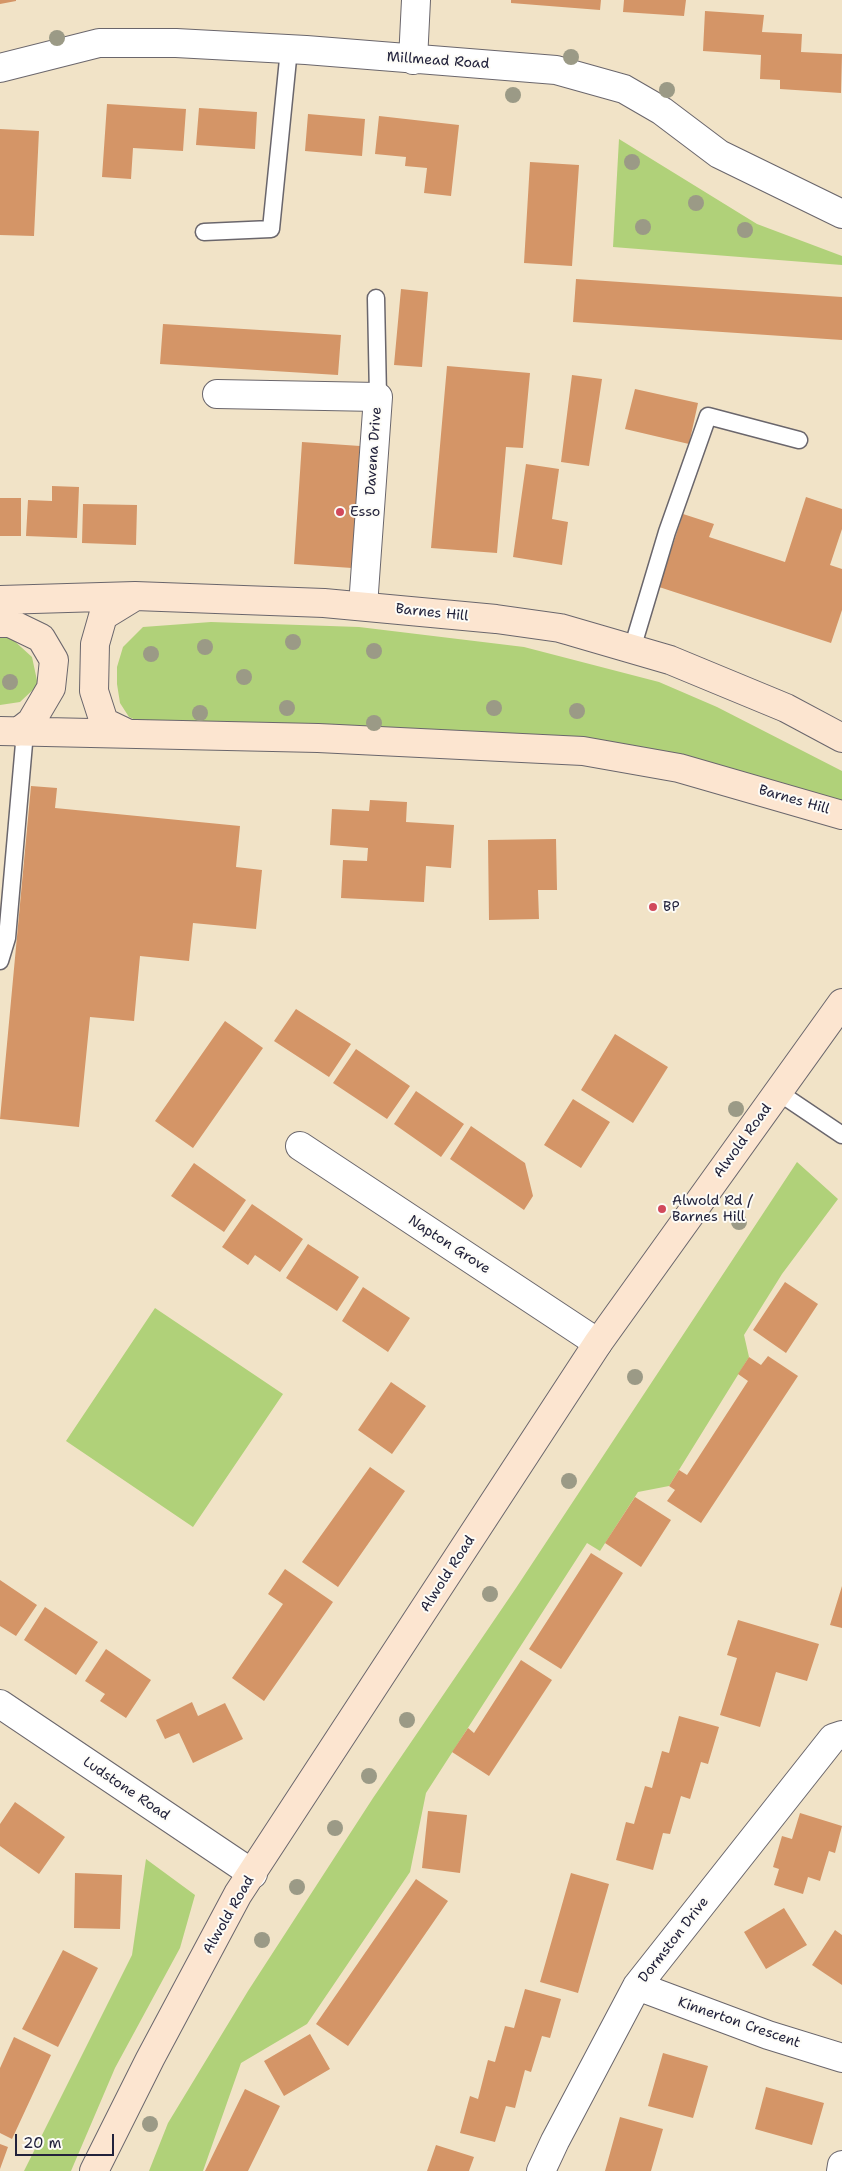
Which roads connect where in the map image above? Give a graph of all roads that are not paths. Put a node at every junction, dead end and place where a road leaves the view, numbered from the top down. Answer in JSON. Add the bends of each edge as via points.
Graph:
{"nodes":[{"id":1,"x":416,"y":0,"type":"edge"},
{"id":2,"x":289,"y":49,"type":"junction"},
{"id":3,"x":413,"y":60,"type":"junction"},
{"id":4,"x":0,"y":68,"type":"edge"},
{"id":5,"x":842,"y":214,"type":"edge"},
{"id":6,"x":204,"y":232,"type":"dead end"},
{"id":7,"x":376,"y":298,"type":"dead end"},
{"id":8,"x":217,"y":394,"type":"dead end"},
{"id":9,"x":378,"y":397,"type":"junction"},
{"id":10,"x":799,"y":440,"type":"dead end"},
{"id":11,"x":135,"y":596,"type":"junction"},
{"id":12,"x":0,"y":600,"type":"edge"},
{"id":13,"x":363,"y":606,"type":"junction"},
{"id":14,"x":0,"y":624,"type":"edge"},
{"id":15,"x":632,"y":649,"type":"junction"},
{"id":16,"x":14,"y":732,"type":"edge"},
{"id":17,"x":129,"y":734,"type":"junction"},
{"id":18,"x":842,"y":738,"type":"edge"},
{"id":19,"x":842,"y":815,"type":"edge"},
{"id":20,"x":0,"y":962,"type":"edge"},
{"id":21,"x":842,"y":1003,"type":"edge"},
{"id":22,"x":778,"y":1092,"type":"junction"},
{"id":23,"x":841,"y":1132,"type":"edge"},
{"id":24,"x":300,"y":1146,"type":"dead end"},
{"id":25,"x":598,"y":1343,"type":"junction"},
{"id":26,"x":0,"y":1704,"type":"edge"},
{"id":27,"x":842,"y":1735,"type":"edge"},
{"id":28,"x":253,"y":1874,"type":"junction"},
{"id":29,"x":637,"y":1986,"type":"junction"},
{"id":30,"x":842,"y":2058,"type":"edge"},
{"id":31,"x":842,"y":2165,"type":"edge"},
{"id":32,"x":94,"y":2171,"type":"edge"},
{"id":33,"x":541,"y":2171,"type":"edge"},
{"id":34,"x":840,"y":2171,"type":"edge"}],
"edges":[{"from":1,"to":3,"type":"street"},
{"from":2,"to":3,"type":"street","name":"Millmead Road"},
{"from":2,"to":4,"type":"street","name":"Millmead Road","via":[[99,43]]},
{"from":2,"to":6,"type":"lane","via":[[271,230]]},
{"from":3,"to":5,"type":"street","name":"Millmead Road","via":[[556,70],[624,89],[662,111],[718,154]]},
{"from":7,"to":9,"type":"lane"},
{"from":8,"to":9,"type":"street","name":"Davena Drive"},
{"from":9,"to":13,"type":"street","name":"Davena Drive"},
{"from":10,"to":15,"type":"lane","via":[[708,416],[667,532]]},
{"from":11,"to":12,"type":"main road","name":"Barnes Hill"},
{"from":11,"to":13,"type":"main road","name":"Barnes Hill"},
{"from":11,"to":17,"type":"main road","via":[[103,616],[95,644],[94,692],[104,722]]},
{"from":13,"to":15,"type":"main road","name":"Barnes Hill","via":[[560,628]]},
{"from":14,"to":16,"type":"main road","via":[[10,623],[41,638],[54,660],[51,688],[30,722]]},
{"from":15,"to":18,"type":"main road","name":"Barnes Hill","via":[[670,660],[786,708]]},
{"from":16,"to":17,"type":"main road","name":"Barnes Hill"},
{"from":16,"to":20,"type":"lane","via":[[7,938]]},
{"from":17,"to":19,"type":"main road","name":"Barnes Hill","via":[[318,738],[583,751],[678,768]]},
{"from":21,"to":22,"type":"main road","name":"Alwold Road"},
{"from":22,"to":23,"type":"lane"},
{"from":22,"to":25,"type":"main road","name":"Alwold Road"},
{"from":24,"to":25,"type":"street","name":"Napton Grove"},
{"from":25,"to":28,"type":"main road","name":"Alwold Road"},
{"from":26,"to":28,"type":"street","name":"Ludstone Road"},
{"from":27,"to":29,"type":"street","name":"Dormston Drive","via":[[834,1738]]},
{"from":28,"to":32,"type":"main road","name":"Alwold Road","via":[[238,1894]]},
{"from":29,"to":30,"type":"street","name":"Kinnerton Crescent","via":[[768,2035]]},
{"from":29,"to":33,"type":"street","name":"Dormston Drive"},
{"from":31,"to":34,"type":"street"}]}
